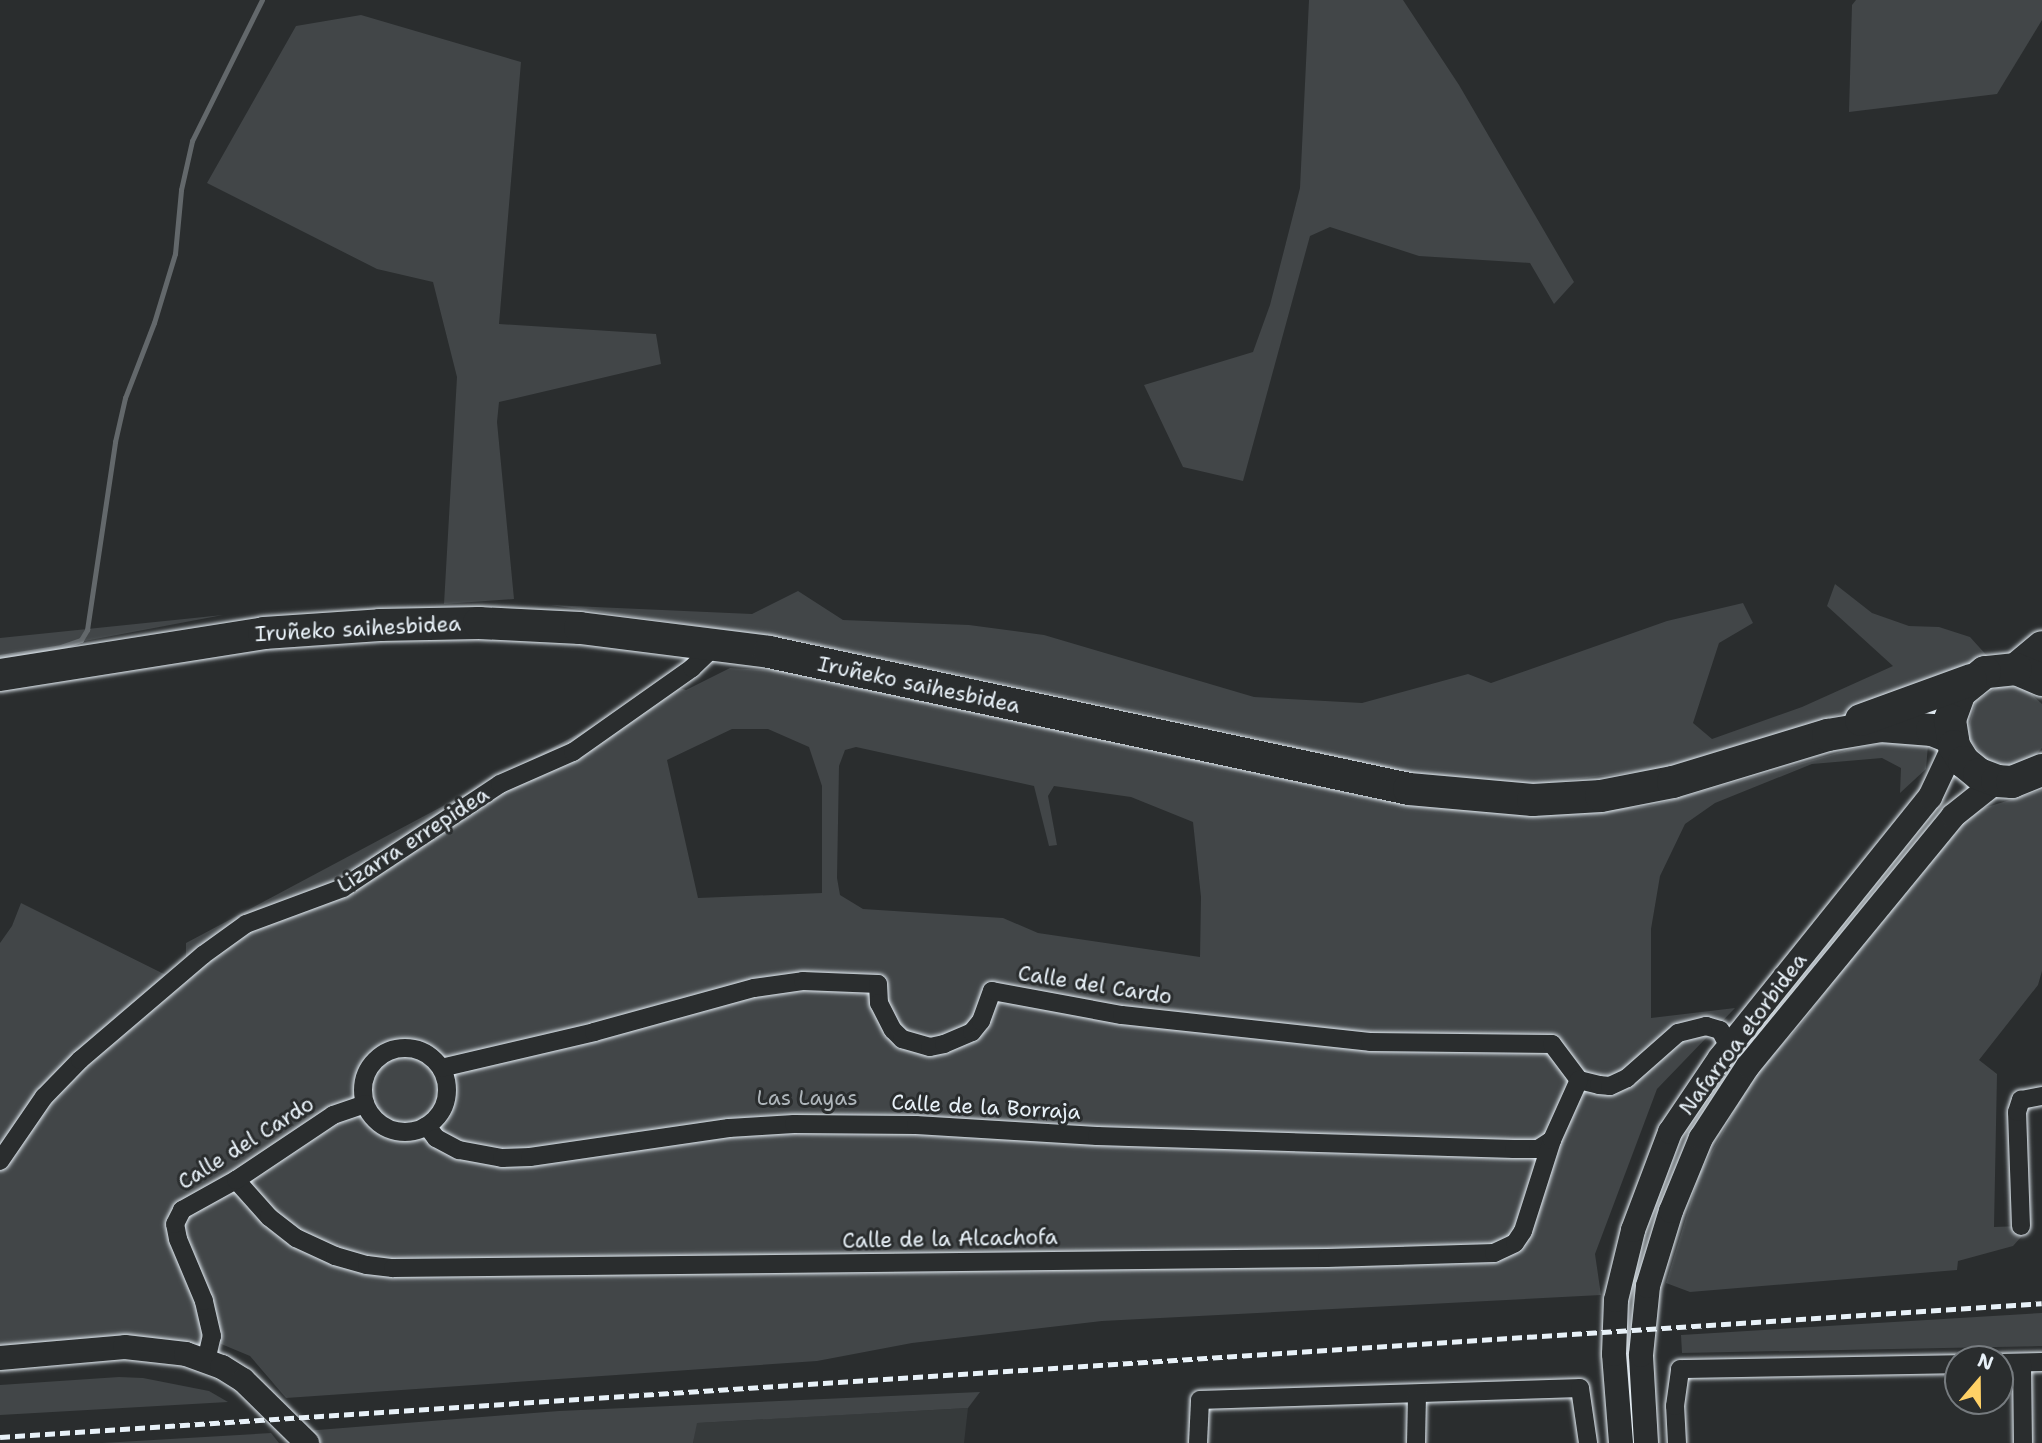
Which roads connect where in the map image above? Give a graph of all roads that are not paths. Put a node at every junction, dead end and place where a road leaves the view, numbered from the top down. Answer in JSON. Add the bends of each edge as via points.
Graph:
{"nodes":[{"id":1,"x":717,"y":644,"type":"junction"},
{"id":2,"x":2042,"y":646,"type":"edge"},
{"id":3,"x":2029,"y":674,"type":"edge"},
{"id":4,"x":0,"y":675,"type":"edge"},
{"id":5,"x":1971,"y":680,"type":"junction"},
{"id":6,"x":1828,"y":735,"type":"junction"},
{"id":7,"x":1953,"y":742,"type":"junction"},
{"id":8,"x":2042,"y":771,"type":"edge"},
{"id":9,"x":1997,"y":781,"type":"junction"},
{"id":10,"x":1729,"y":1046,"type":"junction"},
{"id":11,"x":441,"y":1068,"type":"junction"},
{"id":12,"x":1579,"y":1080,"type":"junction"},
{"id":13,"x":2042,"y":1096,"type":"edge"},
{"id":14,"x":365,"y":1104,"type":"junction"},
{"id":15,"x":427,"y":1126,"type":"junction"},
{"id":16,"x":1552,"y":1140,"type":"junction"},
{"id":17,"x":0,"y":1161,"type":"edge"},
{"id":18,"x":236,"y":1180,"type":"junction"},
{"id":19,"x":2021,"y":1226,"type":"dead end"},
{"id":20,"x":0,"y":1358,"type":"edge"},
{"id":21,"x":206,"y":1361,"type":"junction"},
{"id":22,"x":2014,"y":1363,"type":"edge"},
{"id":23,"x":2022,"y":1363,"type":"junction"},
{"id":24,"x":2042,"y":1363,"type":"edge"},
{"id":25,"x":1944,"y":1364,"type":"edge"},
{"id":26,"x":1416,"y":1394,"type":"junction"},
{"id":27,"x":297,"y":1438,"type":"edge"},
{"id":28,"x":1198,"y":1443,"type":"edge"},
{"id":29,"x":1416,"y":1443,"type":"edge"},
{"id":30,"x":1588,"y":1443,"type":"edge"},
{"id":31,"x":1621,"y":1443,"type":"edge"},
{"id":32,"x":1646,"y":1443,"type":"edge"},
{"id":33,"x":1677,"y":1443,"type":"edge"},
{"id":34,"x":2023,"y":1443,"type":"edge"}],
"edges":[{"from":1,"to":4,"type":"highway","name":"Iruñeko saihesbidea","via":[[542,626],[380,625],[264,633]]},
{"from":1,"to":6,"type":"highway","name":"Iruñeko saihesbidea","via":[[1333,775],[1468,797],[1601,796],[1674,782]]},
{"from":1,"to":17,"type":"street","name":"Lizarra errepidea","via":[[692,668],[573,752],[500,784],[343,888],[246,924],[203,955],[44,1097]]},
{"from":2,"to":3,"type":"highway"},
{"from":3,"to":5,"type":"highway","name":"Iruñeko saihesbidea","via":[[2000,668]]},
{"from":5,"to":6,"type":"highway","name":"Iruñeko saihesbidea"},
{"from":5,"to":7,"type":"highway","via":[[1953,707]]},
{"from":6,"to":7,"type":"highway","name":"Iruñeko saihesbidea","via":[[1881,726],[1932,730]]},
{"from":7,"to":9,"type":"highway","via":[[1972,768]]},
{"from":7,"to":10,"type":"main road","name":"Nafarroa etorbidea","via":[[1930,797]]},
{"from":8,"to":9,"type":"highway","via":[[2027,778]]},
{"from":9,"to":32,"type":"main road","name":"Nafarroa etorbidea","via":[[1952,816],[1748,1066],[1701,1138],[1671,1211],[1648,1286],[1641,1355]]},
{"from":10,"to":12,"type":"street","via":[[1720,1030],[1706,1026],[1678,1033],[1639,1070],[1611,1086]]},
{"from":10,"to":31,"type":"main road","name":"Nafarroa etorbidea","via":[[1670,1132],[1633,1230],[1616,1300],[1614,1354]]},
{"from":11,"to":12,"type":"street","name":"Calle del Cardo","via":[[754,988],[803,981],[878,984],[885,1020],[902,1039],[919,1045],[944,1044],[972,1032],[992,990],[1122,1016],[1370,1042],[1552,1044]]},
{"from":11,"to":14,"type":"street","via":[[414,1049],[390,1051],[370,1067]]},
{"from":11,"to":15,"type":"street","via":[[446,1081],[444,1107]]},
{"from":12,"to":16,"type":"street","name":"Calle de la Alcachofa"},
{"from":13,"to":19,"type":"street","via":[[2021,1100],[2017,1112]]},
{"from":14,"to":15,"type":"street","via":[[371,1115],[391,1130]]},
{"from":14,"to":18,"type":"street","name":"Calle del Cardo","via":[[333,1115]]},
{"from":15,"to":16,"type":"street","name":"Calle de la Borraja","via":[[436,1138],[459,1150],[502,1158],[729,1128],[794,1124],[1514,1149],[1538,1149]]},
{"from":16,"to":18,"type":"street","name":"Calle de la Alcachofa","via":[[1515,1244],[1494,1253],[1452,1255],[393,1268],[335,1256],[296,1238],[269,1217]]},
{"from":18,"to":21,"type":"street","name":"Calle del Cardo","via":[[182,1210],[175,1224],[212,1336]]},
{"from":20,"to":21,"type":"main road","via":[[125,1347],[159,1349]]},
{"from":21,"to":27,"type":"main road","via":[[243,1380]]},
{"from":22,"to":23,"type":"street"},
{"from":23,"to":24,"type":"street"},
{"from":23,"to":34,"type":"street"},
{"from":25,"to":33,"type":"street","via":[[1680,1369]]},
{"from":26,"to":28,"type":"street","via":[[1200,1400]]},
{"from":26,"to":29,"type":"street"},
{"from":26,"to":30,"type":"street","via":[[1580,1388]]}]}
